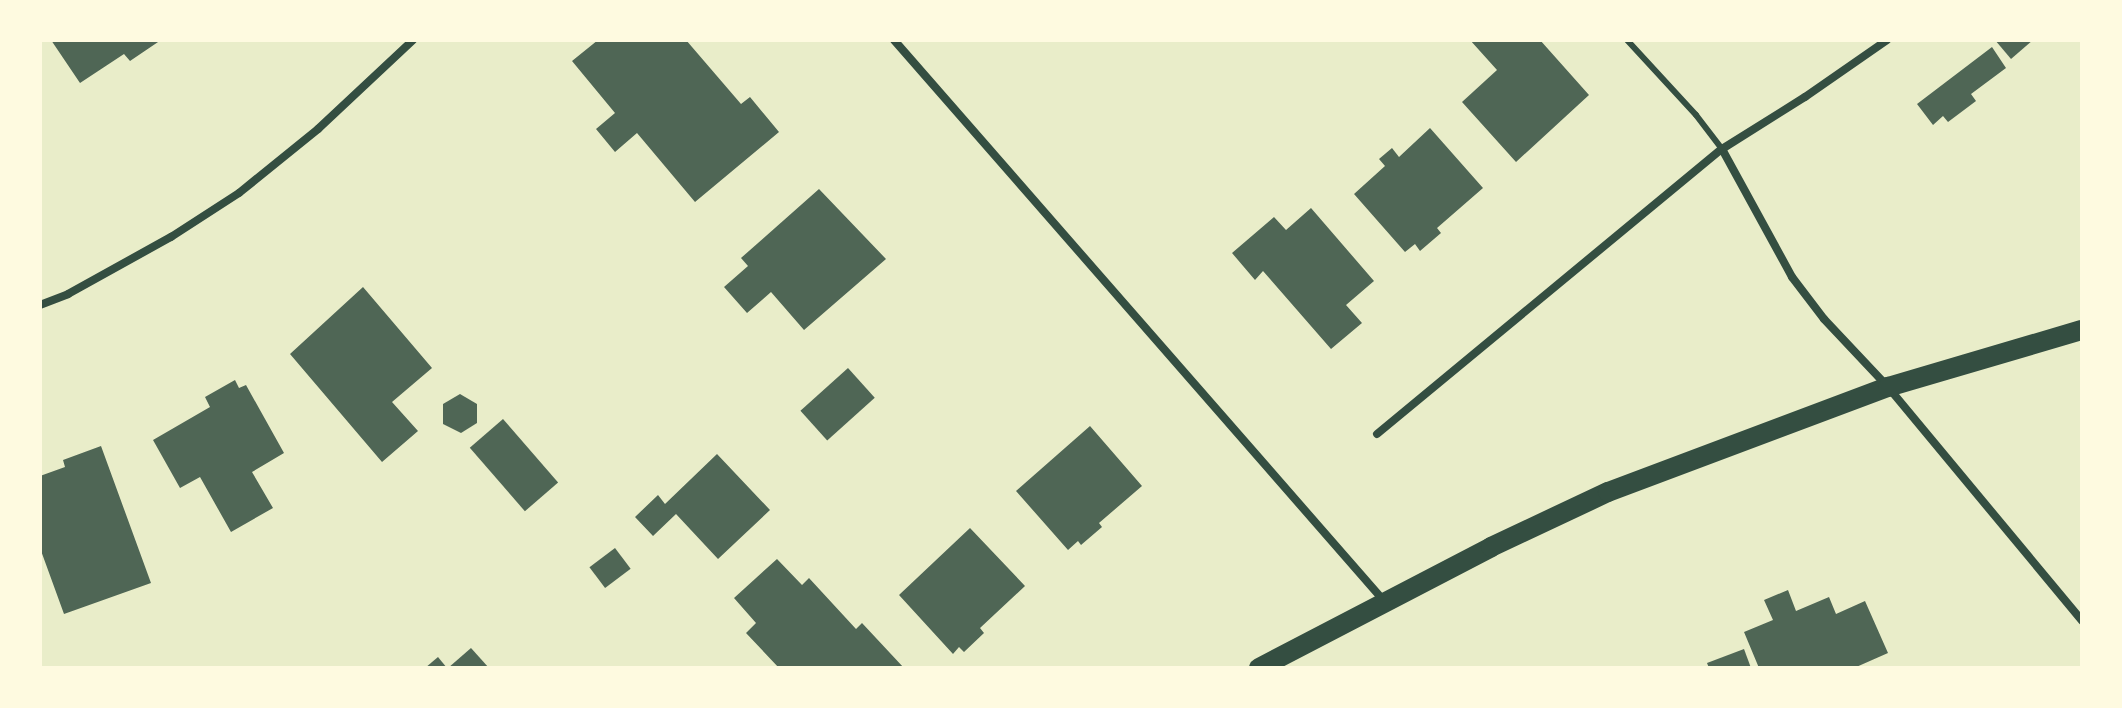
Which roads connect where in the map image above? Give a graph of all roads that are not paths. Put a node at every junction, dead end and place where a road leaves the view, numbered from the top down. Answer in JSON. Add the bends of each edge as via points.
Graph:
{"nodes":[{"id":1,"x":413,"y":40,"type":"edge"},
{"id":2,"x":894,"y":40,"type":"edge"},
{"id":3,"x":1627,"y":40,"type":"edge"},
{"id":4,"x":1887,"y":40,"type":"edge"},
{"id":5,"x":1722,"y":149,"type":"junction"},
{"id":6,"x":40,"y":305,"type":"edge"},
{"id":7,"x":2082,"y":330,"type":"edge"},
{"id":8,"x":1888,"y":387,"type":"junction"},
{"id":9,"x":1377,"y":434,"type":"dead end"},
{"id":10,"x":1384,"y":601,"type":"junction"},
{"id":11,"x":2082,"y":621,"type":"edge"},
{"id":12,"x":1259,"y":668,"type":"edge"}],
"edges":[{"from":1,"to":6,"type":"street","via":[[318,129],[239,193],[171,237]]},
{"from":2,"to":10,"type":"street"},
{"from":3,"to":5,"type":"lane"},
{"from":4,"to":5,"type":"street"},
{"from":5,"to":8,"type":"street","via":[[1792,277]]},
{"from":5,"to":9,"type":"street"},
{"from":7,"to":8,"type":"main road"},
{"from":8,"to":10,"type":"main road","via":[[1608,492]]},
{"from":8,"to":11,"type":"street"},
{"from":10,"to":12,"type":"main road"}]}
